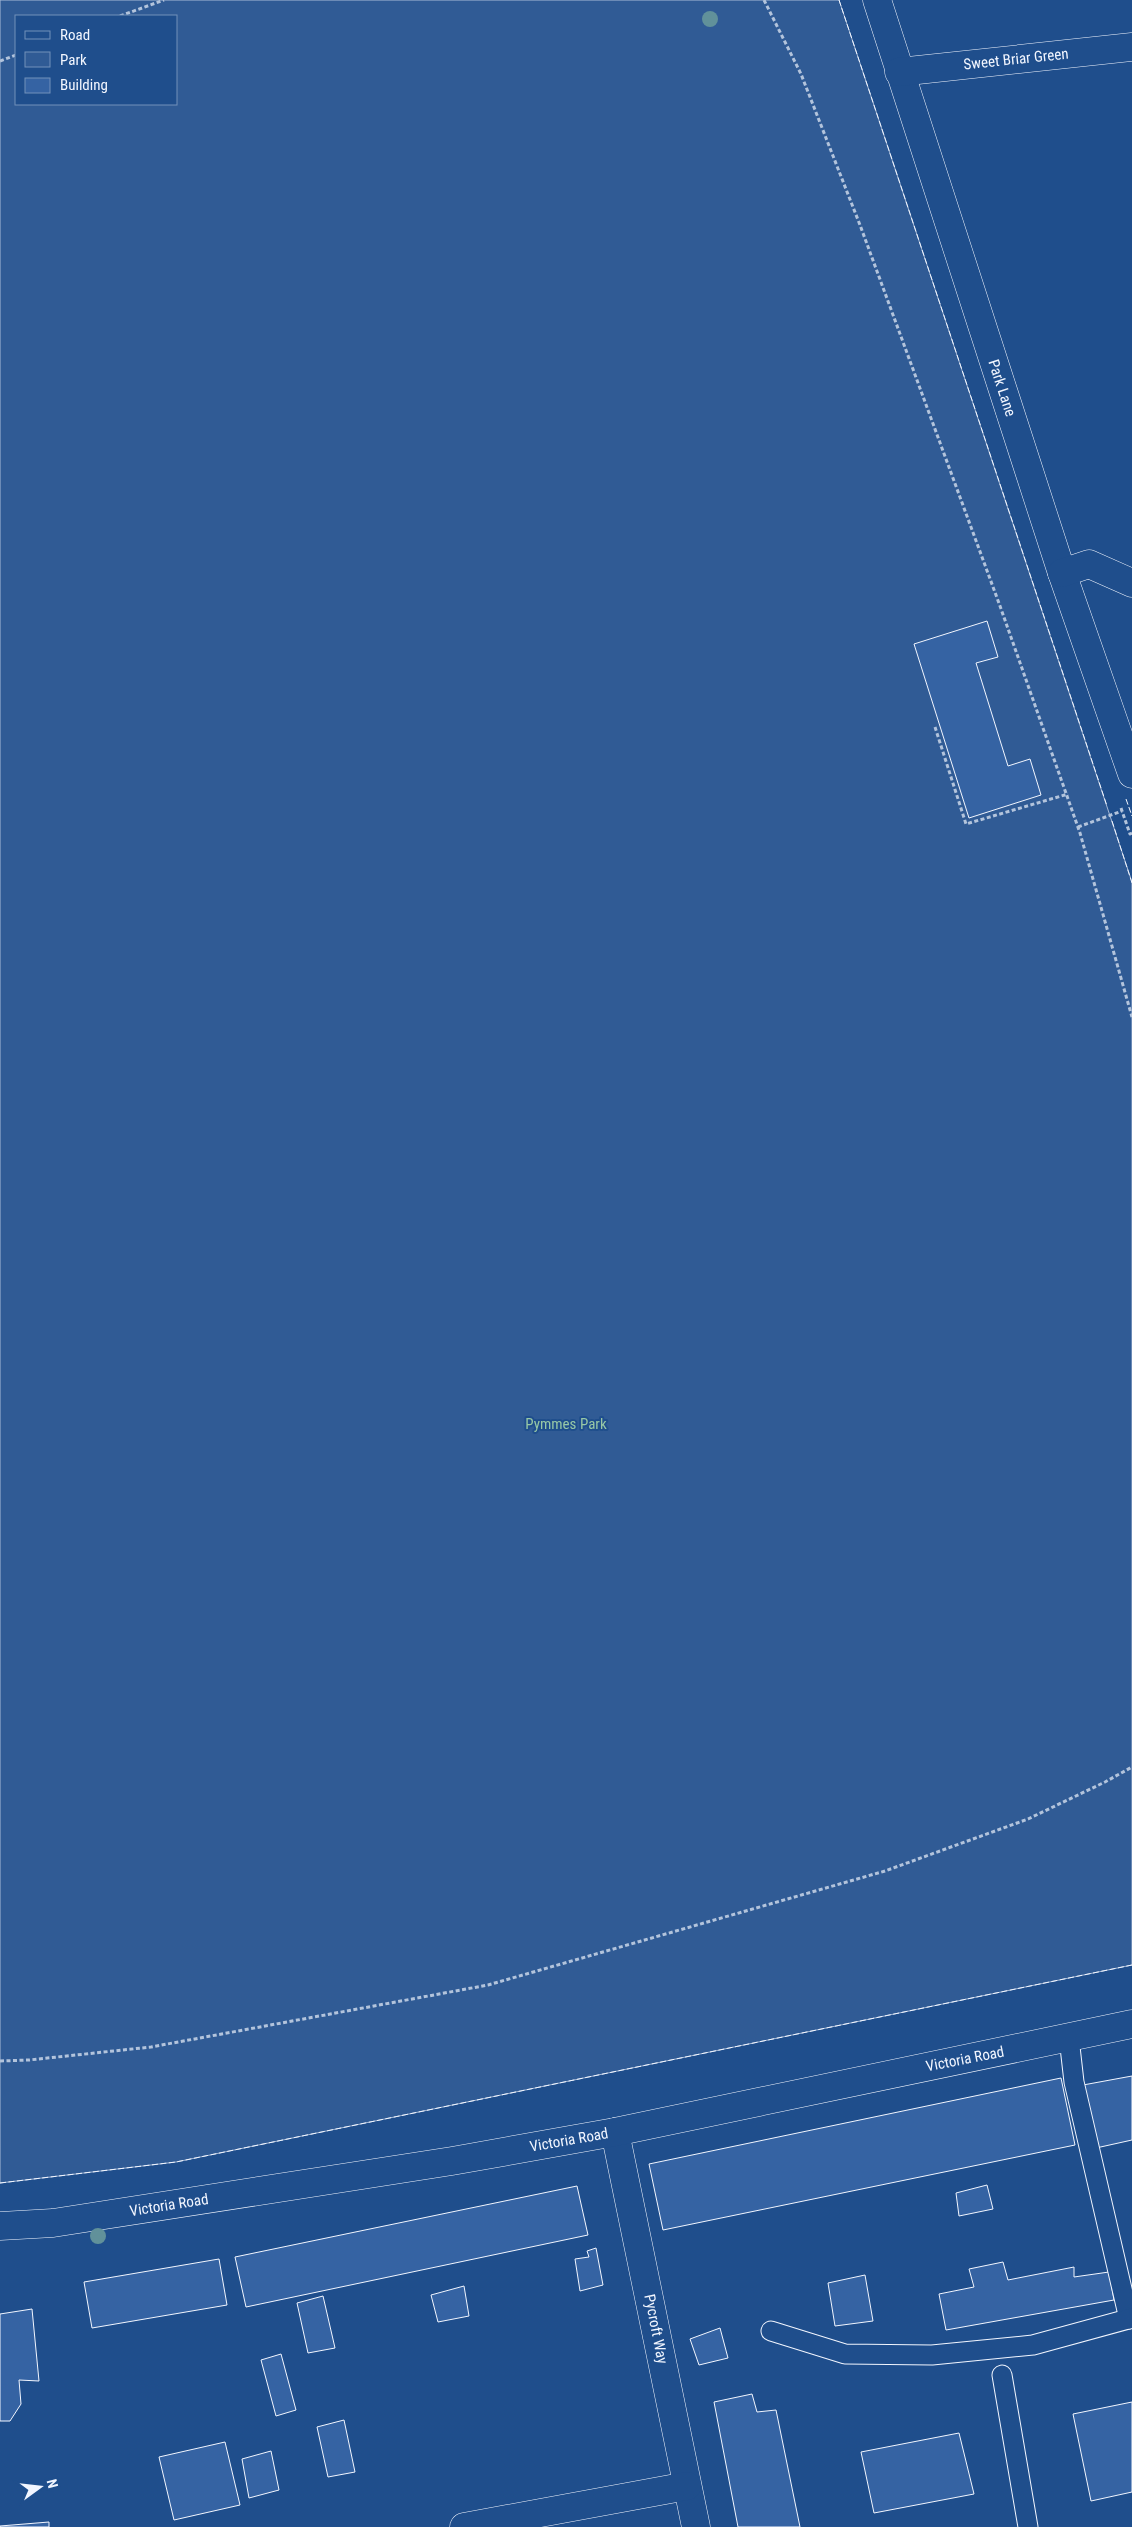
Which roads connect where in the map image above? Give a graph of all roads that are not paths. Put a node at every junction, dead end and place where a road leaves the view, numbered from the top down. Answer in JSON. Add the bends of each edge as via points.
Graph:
{"nodes":[{"id":1,"x":877,"y":0,"type":"edge"},
{"id":2,"x":1132,"y":47,"type":"edge"},
{"id":3,"x":899,"y":72,"type":"junction"},
{"id":4,"x":1062,"y":573,"type":"junction"},
{"id":5,"x":1132,"y":583,"type":"edge"},
{"id":6,"x":1132,"y":774,"type":"edge"},
{"id":7,"x":1132,"y":2024,"type":"edge"},
{"id":8,"x":1069,"y":2038,"type":"junction"},
{"id":9,"x":615,"y":2132,"type":"junction"},
{"id":10,"x":0,"y":2226,"type":"edge"},
{"id":11,"x":1131,"y":2318,"type":"edge"},
{"id":12,"x":771,"y":2331,"type":"dead end"},
{"id":13,"x":1002,"y":2375,"type":"dead end"},
{"id":14,"x":687,"y":2486,"type":"junction"},
{"id":15,"x":464,"y":2527,"type":"edge"},
{"id":16,"x":696,"y":2527,"type":"edge"},
{"id":17,"x":1028,"y":2527,"type":"edge"}],
"edges":[{"from":1,"to":3,"type":"street","name":"Park Lane"},
{"from":2,"to":3,"type":"street","name":"Sweet Briar Green"},
{"from":3,"to":4,"type":"street","name":"Park Lane"},
{"from":4,"to":5,"type":"street","via":[[1089,564]]},
{"from":4,"to":6,"type":"street","name":"Park Lane"},
{"from":7,"to":8,"type":"street","name":"Victoria Road"},
{"from":8,"to":9,"type":"street","name":"Victoria Road"},
{"from":8,"to":11,"type":"lane","via":[[1074,2082]]},
{"from":9,"to":10,"type":"street","name":"Victoria Road","via":[[452,2161],[53,2223]]},
{"from":9,"to":14,"type":"street","name":"Pycroft Way"},
{"from":11,"to":12,"type":"lane","via":[[1033,2345],[932,2355],[845,2354]]},
{"from":13,"to":17,"type":"lane"},
{"from":14,"to":15,"type":"street"},
{"from":14,"to":16,"type":"street","name":"Pycroft Way"}]}
